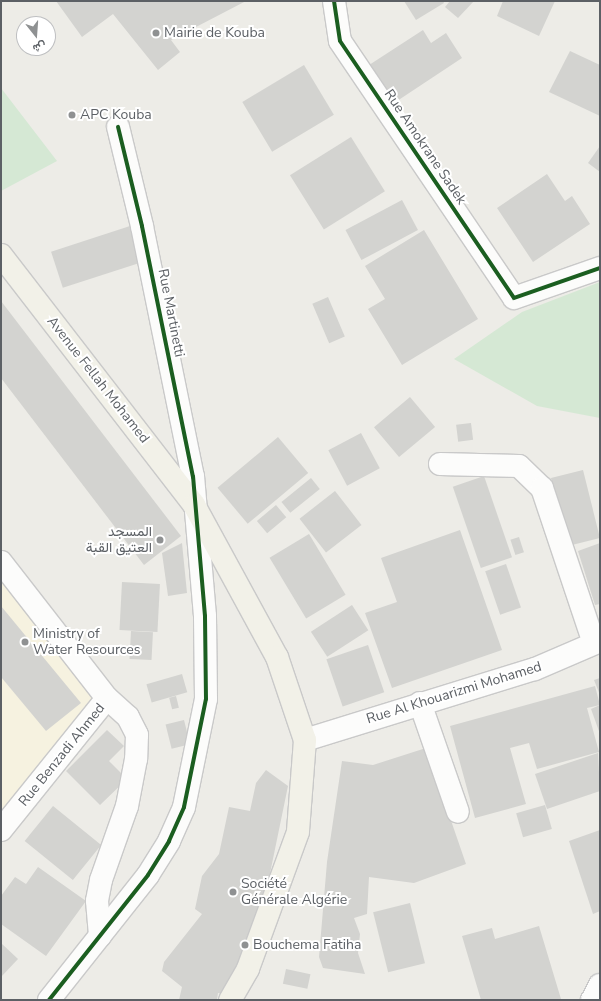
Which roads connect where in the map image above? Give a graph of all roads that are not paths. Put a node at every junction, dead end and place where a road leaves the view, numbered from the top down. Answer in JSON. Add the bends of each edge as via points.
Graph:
{"nodes":[{"id":1,"x":334,"y":1,"type":"edge"},
{"id":2,"x":118,"y":127,"type":"dead end"},
{"id":3,"x":1,"y":255,"type":"edge"},
{"id":4,"x":600,"y":268,"type":"edge"},
{"id":5,"x":440,"y":464,"type":"dead end"},
{"id":6,"x":194,"y":505,"type":"junction"},
{"id":7,"x":1,"y":562,"type":"edge"},
{"id":8,"x":597,"y":642,"type":"edge"},
{"id":9,"x":107,"y":698,"type":"junction"},
{"id":10,"x":420,"y":703,"type":"junction"},
{"id":11,"x":305,"y":740,"type":"junction"},
{"id":12,"x":458,"y":812,"type":"dead end"},
{"id":13,"x":1,"y":830,"type":"edge"},
{"id":14,"x":100,"y":936,"type":"junction"},
{"id":15,"x":600,"y":985,"type":"edge"},
{"id":16,"x":49,"y":1000,"type":"edge"},
{"id":17,"x":230,"y":1000,"type":"edge"},
{"id":18,"x":592,"y":1000,"type":"edge"}],
"edges":[{"from":1,"to":4,"type":"street","name":"Rue Amokrane Sadek","via":[[340,41],[514,298]]},
{"from":2,"to":6,"type":"street","name":"Rue Martinetti","via":[[146,241],[193,477]]},
{"from":3,"to":6,"type":"main road","name":"Avenue Fellah Mohamed"},
{"from":5,"to":8,"type":"street","via":[[519,466],[542,488]]},
{"from":6,"to":11,"type":"main road","name":"Avenue Fellah Mohamed","via":[[277,657]]},
{"from":6,"to":14,"type":"street","name":"Rue Martinetti","via":[[205,616],[206,698],[184,807],[148,875]]},
{"from":7,"to":9,"type":"street"},
{"from":8,"to":10,"type":"street","name":"Rue Al Khouarizmi Mohamed","via":[[535,669]]},
{"from":9,"to":13,"type":"street","name":"Rue Benzadi Ahmed"},
{"from":9,"to":14,"type":"street","via":[[128,717],[136,735],[136,759],[127,806],[101,880],[97,901]]},
{"from":10,"to":11,"type":"street","name":"Rue Al Khouarizmi Mohamed"},
{"from":10,"to":12,"type":"street"},
{"from":11,"to":17,"type":"main road","via":[[298,832],[248,969]]},
{"from":14,"to":16,"type":"street","name":"Rue Martinetti"},
{"from":15,"to":18,"type":"street"}]}
